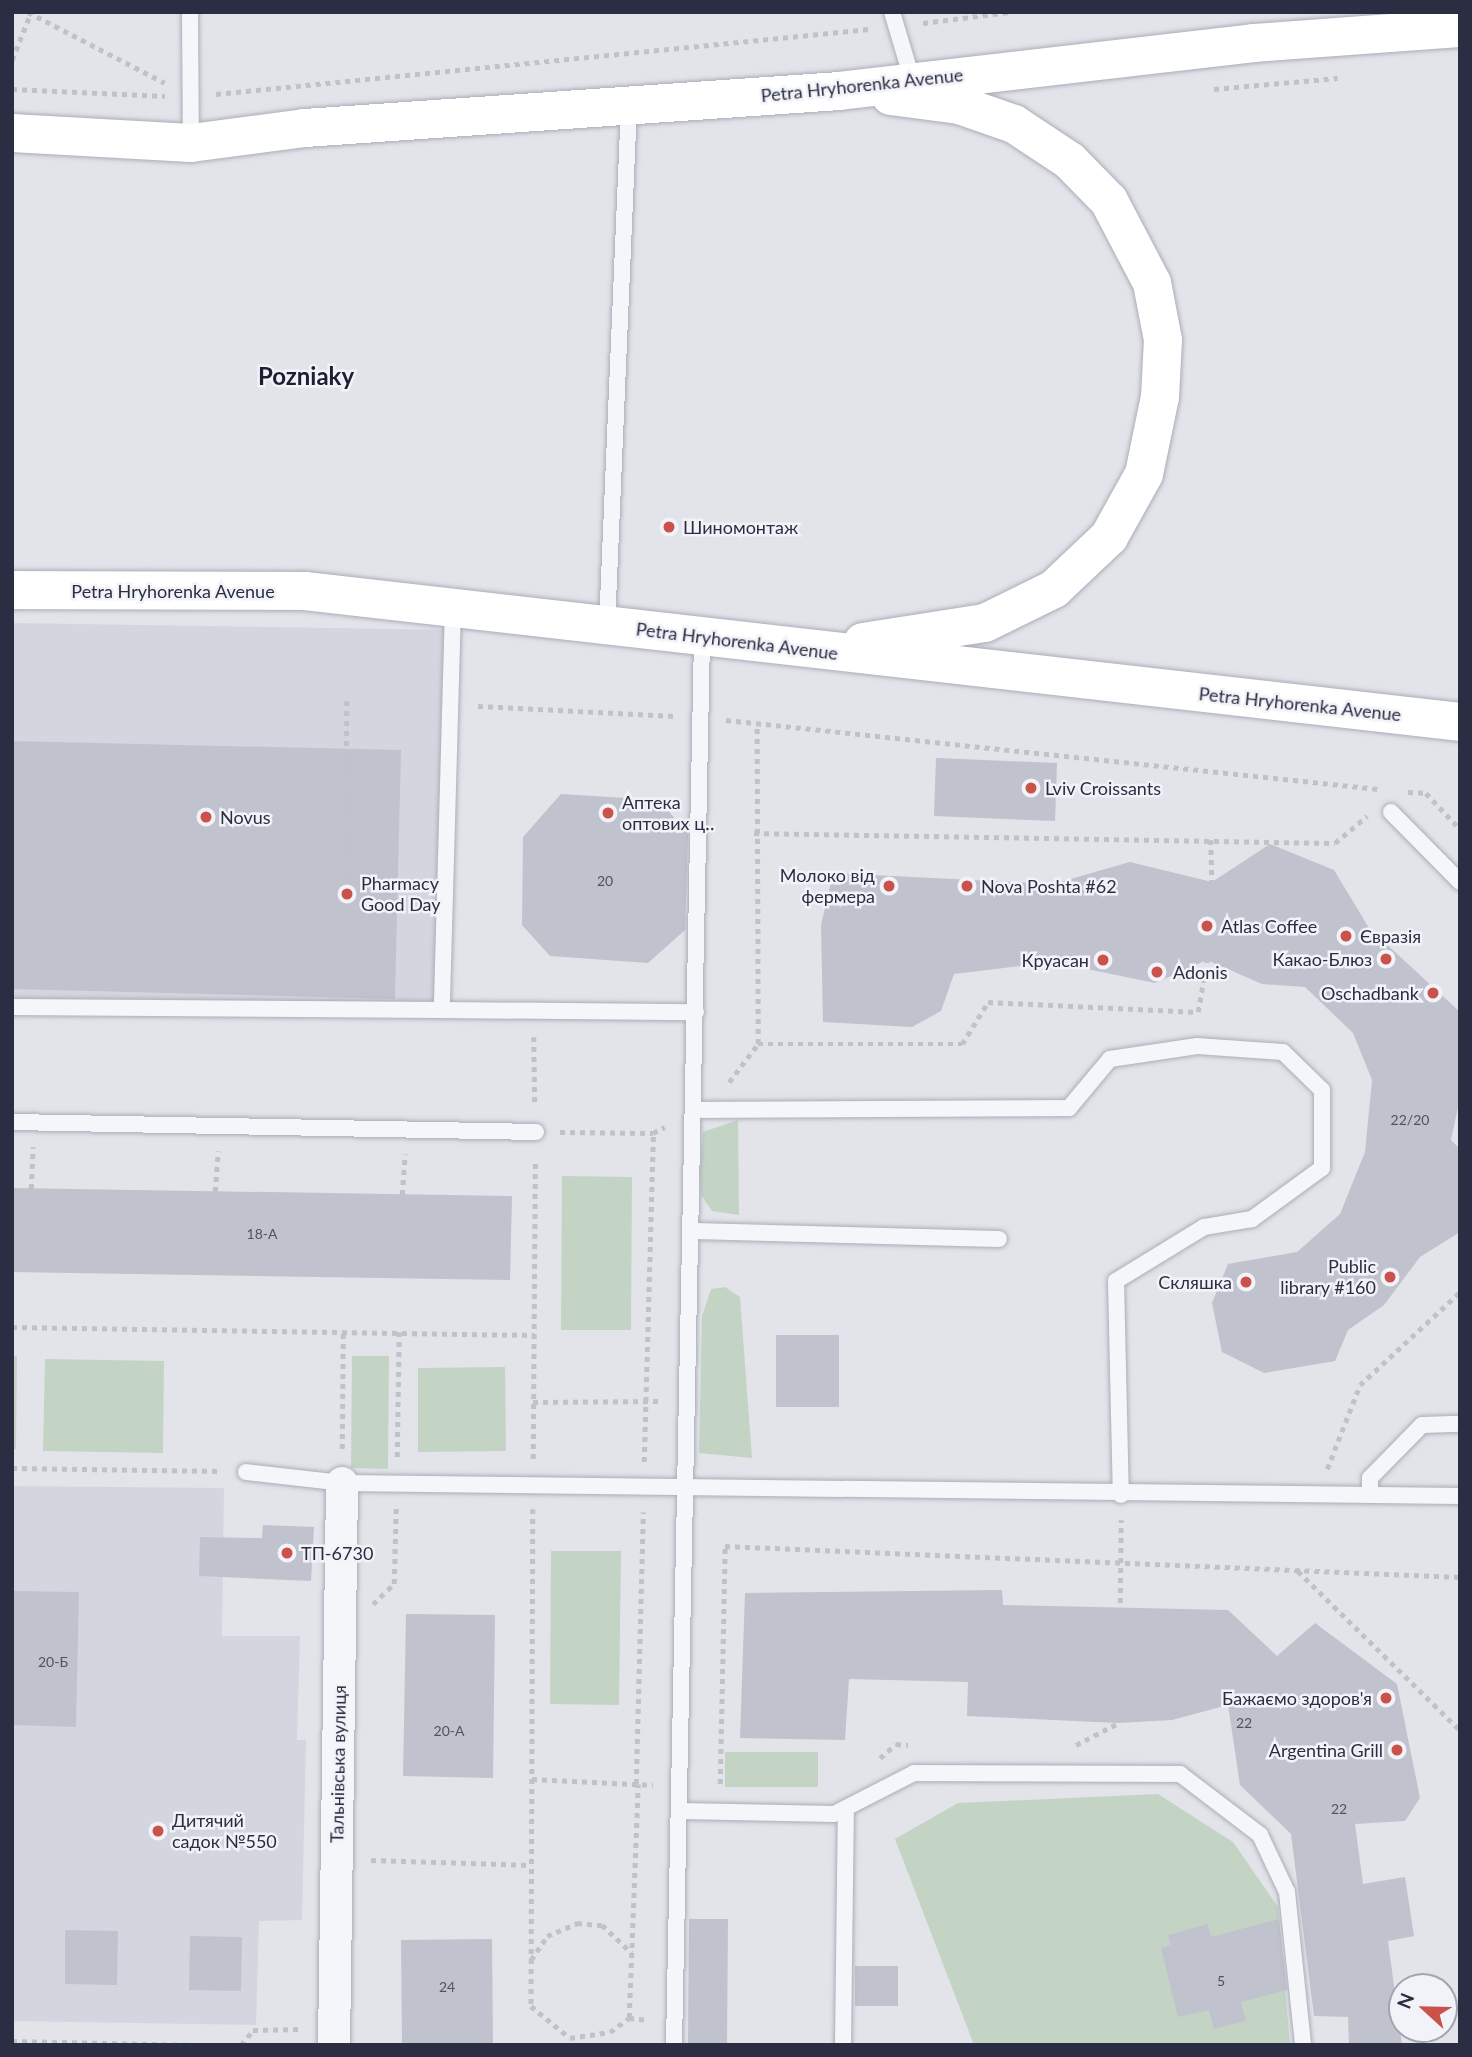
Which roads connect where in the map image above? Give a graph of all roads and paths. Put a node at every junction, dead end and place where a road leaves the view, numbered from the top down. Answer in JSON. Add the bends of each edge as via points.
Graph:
{"nodes":[{"id":1,"x":190,"y":12,"type":"edge"},
{"id":2,"x":1009,"y":12,"type":"edge"},
{"id":3,"x":30,"y":13,"type":"edge"},
{"id":4,"x":894,"y":19,"type":"edge"},
{"id":5,"x":1460,"y":29,"type":"edge"},
{"id":6,"x":12,"y":61,"type":"edge"},
{"id":7,"x":912,"y":79,"type":"junction"},
{"id":8,"x":12,"y":89,"type":"edge"},
{"id":9,"x":846,"y":90,"type":"junction"},
{"id":10,"x":191,"y":97,"type":"junction"},
{"id":11,"x":629,"y":106,"type":"junction"},
{"id":12,"x":12,"y":133,"type":"edge"},
{"id":13,"x":191,"y":142,"type":"junction"},
{"id":14,"x":12,"y":590,"type":"edge"},
{"id":15,"x":454,"y":605,"type":"junction"},
{"id":16,"x":607,"y":626,"type":"junction"},
{"id":17,"x":702,"y":638,"type":"junction"},
{"id":18,"x":816,"y":650,"type":"junction"},
{"id":19,"x":347,"y":701,"type":"dead end"},
{"id":20,"x":449,"y":704,"type":"junction"},
{"id":21,"x":702,"y":717,"type":"junction"},
{"id":22,"x":1460,"y":722,"type":"edge"},
{"id":23,"x":1383,"y":789,"type":"dead end"},
{"id":24,"x":1397,"y":791,"type":"dead end"},
{"id":25,"x":1384,"y":810,"type":"joint"},
{"id":26,"x":1460,"y":829,"type":"edge"},
{"id":27,"x":754,"y":833,"type":"dead end"},
{"id":28,"x":1211,"y":840,"type":"junction"},
{"id":29,"x":1212,"y":882,"type":"dead end"},
{"id":30,"x":1460,"y":882,"type":"edge"},
{"id":31,"x":398,"y":883,"type":"dead end"},
{"id":32,"x":1208,"y":960,"type":"dead end"},
{"id":33,"x":12,"y":1007,"type":"edge"},
{"id":34,"x":442,"y":1010,"type":"junction"},
{"id":35,"x":534,"y":1012,"type":"junction"},
{"id":36,"x":696,"y":1012,"type":"junction"},
{"id":37,"x":758,"y":1044,"type":"dead end"},
{"id":38,"x":695,"y":1110,"type":"junction"},
{"id":39,"x":12,"y":1122,"type":"edge"},
{"id":40,"x":35,"y":1122,"type":"junction"},
{"id":41,"x":220,"y":1126,"type":"junction"},
{"id":42,"x":408,"y":1129,"type":"junction"},
{"id":43,"x":536,"y":1132,"type":"junction"},
{"id":44,"x":653,"y":1133,"type":"dead end"},
{"id":45,"x":31,"y":1189,"type":"dead end"},
{"id":46,"x":215,"y":1192,"type":"dead end"},
{"id":47,"x":402,"y":1195,"type":"dead end"},
{"id":48,"x":692,"y":1231,"type":"junction"},
{"id":49,"x":999,"y":1239,"type":"dead end"},
{"id":50,"x":1460,"y":1292,"type":"edge"},
{"id":51,"x":12,"y":1327,"type":"edge"},
{"id":52,"x":343,"y":1331,"type":"junction"},
{"id":53,"x":534,"y":1335,"type":"junction"},
{"id":54,"x":646,"y":1401,"type":"junction"},
{"id":55,"x":690,"y":1401,"type":"junction"},
{"id":56,"x":533,"y":1402,"type":"junction"},
{"id":57,"x":1460,"y":1424,"type":"edge"},
{"id":58,"x":12,"y":1468,"type":"edge"},
{"id":59,"x":246,"y":1472,"type":"joint"},
{"id":60,"x":1324,"y":1476,"type":"dead end"},
{"id":61,"x":342,"y":1483,"type":"junction"},
{"id":62,"x":533,"y":1485,"type":"junction"},
{"id":63,"x":643,"y":1488,"type":"junction"},
{"id":64,"x":687,"y":1488,"type":"junction"},
{"id":65,"x":1121,"y":1495,"type":"junction"},
{"id":66,"x":1370,"y":1495,"type":"junction"},
{"id":67,"x":1460,"y":1496,"type":"edge"},
{"id":68,"x":1121,"y":1561,"type":"junction"},
{"id":69,"x":1297,"y":1570,"type":"junction"},
{"id":70,"x":1460,"y":1577,"type":"edge"},
{"id":71,"x":1121,"y":1603,"type":"dead end"},
{"id":72,"x":1118,"y":1723,"type":"dead end"},
{"id":73,"x":1460,"y":1730,"type":"edge"},
{"id":74,"x":924,"y":1746,"type":"dead end"},
{"id":75,"x":1073,"y":1747,"type":"dead end"},
{"id":76,"x":876,"y":1761,"type":"dead end"},
{"id":77,"x":532,"y":1779,"type":"junction"},
{"id":78,"x":637,"y":1784,"type":"junction"},
{"id":79,"x":680,"y":1787,"type":"junction"},
{"id":80,"x":720,"y":1789,"type":"junction"},
{"id":81,"x":733,"y":1789,"type":"dead end"},
{"id":82,"x":680,"y":1811,"type":"junction"},
{"id":83,"x":846,"y":1811,"type":"junction"},
{"id":84,"x":356,"y":1860,"type":"dead end"},
{"id":85,"x":531,"y":1865,"type":"junction"},
{"id":86,"x":632,"y":1953,"type":"junction"},
{"id":87,"x":531,"y":1960,"type":"junction"},
{"id":88,"x":629,"y":2018,"type":"junction"},
{"id":89,"x":675,"y":2022,"type":"junction"},
{"id":90,"x":334,"y":2037,"type":"edge"},
{"id":91,"x":570,"y":2038,"type":"junction"},
{"id":92,"x":12,"y":2040,"type":"edge"},
{"id":93,"x":209,"y":2045,"type":"edge"},
{"id":94,"x":240,"y":2045,"type":"edge"},
{"id":95,"x":570,"y":2045,"type":"edge"},
{"id":96,"x":674,"y":2045,"type":"edge"},
{"id":97,"x":843,"y":2045,"type":"edge"},
{"id":98,"x":1303,"y":2045,"type":"edge"}],
"edges":[{"from":1,"to":10,"type":"lane"},
{"from":2,"to":4,"type":"path"},
{"from":3,"to":6,"type":"path"},
{"from":3,"to":10,"type":"path"},
{"from":4,"to":7,"type":"lane"},
{"from":4,"to":10,"type":"path"},
{"from":5,"to":7,"type":"main road","name":"Petra Hryhorenka Avenue"},
{"from":7,"to":9,"type":"main road","name":"Petra Hryhorenka Avenue"},
{"from":8,"to":10,"type":"path"},
{"from":9,"to":11,"type":"main road","name":"Petra Hryhorenka Avenue"},
{"from":9,"to":18,"type":"main road","via":[[959,105],[1014,124],[1070,161],[1109,201],[1152,283],[1163,340],[1161,386],[1144,474],[1109,537],[1054,589],[985,623]]},
{"from":10,"to":13,"type":"lane"},
{"from":11,"to":13,"type":"main road","name":"Petra Hryhorenka Avenue","via":[[305,128]]},
{"from":11,"to":16,"type":"lane"},
{"from":12,"to":13,"type":"main road","name":"Petra Hryhorenka Avenue"},
{"from":14,"to":15,"type":"main road","name":"Petra Hryhorenka Avenue","via":[[305,591]]},
{"from":15,"to":16,"type":"main road","name":"Petra Hryhorenka Avenue"},
{"from":15,"to":20,"type":"lane"},
{"from":16,"to":17,"type":"main road","name":"Petra Hryhorenka Avenue"},
{"from":17,"to":18,"type":"main road","name":"Petra Hryhorenka Avenue"},
{"from":17,"to":21,"type":"lane"},
{"from":18,"to":22,"type":"main road","name":"Petra Hryhorenka Avenue"},
{"from":19,"to":31,"type":"path","via":[[346,881]]},
{"from":20,"to":21,"type":"path"},
{"from":20,"to":34,"type":"lane"},
{"from":21,"to":23,"type":"path"},
{"from":21,"to":36,"type":"lane"},
{"from":24,"to":26,"type":"path","via":[[1426,793]]},
{"from":25,"to":28,"type":"path","via":[[1335,843]]},
{"from":25,"to":30,"type":"lane"},
{"from":27,"to":28,"type":"path"},
{"from":28,"to":29,"type":"path"},
{"from":32,"to":37,"type":"path","via":[[1198,1012],[988,1002],[962,1044]]},
{"from":33,"to":34,"type":"lane"},
{"from":34,"to":35,"type":"lane"},
{"from":35,"to":36,"type":"lane"},
{"from":35,"to":43,"type":"path"},
{"from":36,"to":38,"type":"lane"},
{"from":38,"to":48,"type":"lane"},
{"from":38,"to":65,"type":"lane","via":[[1069,1108],[1110,1059],[1197,1046],[1283,1052],[1322,1090],[1322,1168],[1252,1219],[1204,1227],[1116,1280]]},
{"from":39,"to":40,"type":"lane"},
{"from":40,"to":41,"type":"lane"},
{"from":40,"to":45,"type":"path"},
{"from":41,"to":42,"type":"lane"},
{"from":41,"to":46,"type":"path"},
{"from":42,"to":43,"type":"lane"},
{"from":42,"to":47,"type":"path"},
{"from":43,"to":53,"type":"path"},
{"from":44,"to":54,"type":"path"},
{"from":48,"to":49,"type":"lane"},
{"from":48,"to":55,"type":"lane"},
{"from":50,"to":60,"type":"path","via":[[1360,1385]]},
{"from":51,"to":52,"type":"path"},
{"from":52,"to":53,"type":"path"},
{"from":52,"to":61,"type":"path"},
{"from":53,"to":56,"type":"path"},
{"from":54,"to":55,"type":"path"},
{"from":54,"to":56,"type":"path"},
{"from":54,"to":63,"type":"path"},
{"from":55,"to":64,"type":"lane"},
{"from":56,"to":62,"type":"path"},
{"from":57,"to":66,"type":"lane","via":[[1422,1425],[1370,1478]]},
{"from":58,"to":59,"type":"path"},
{"from":59,"to":61,"type":"lane"},
{"from":61,"to":62,"type":"lane"},
{"from":61,"to":90,"type":"street","name":"Тальнівська вулиця"},
{"from":62,"to":63,"type":"lane"},
{"from":62,"to":77,"type":"path"},
{"from":63,"to":64,"type":"lane"},
{"from":63,"to":78,"type":"path"},
{"from":64,"to":65,"type":"lane"},
{"from":64,"to":79,"type":"lane"},
{"from":65,"to":66,"type":"lane"},
{"from":65,"to":68,"type":"path"},
{"from":66,"to":67,"type":"lane"},
{"from":68,"to":69,"type":"path"},
{"from":68,"to":71,"type":"path"},
{"from":68,"to":80,"type":"path","via":[[724,1546]]},
{"from":69,"to":70,"type":"path"},
{"from":69,"to":73,"type":"path"},
{"from":72,"to":75,"type":"path"},
{"from":74,"to":76,"type":"path","via":[[896,1744]]},
{"from":77,"to":78,"type":"path"},
{"from":77,"to":85,"type":"path"},
{"from":78,"to":79,"type":"path"},
{"from":78,"to":86,"type":"path"},
{"from":79,"to":80,"type":"path"},
{"from":79,"to":82,"type":"lane"},
{"from":80,"to":81,"type":"path"},
{"from":82,"to":83,"type":"lane"},
{"from":82,"to":89,"type":"lane"},
{"from":83,"to":97,"type":"lane"},
{"from":83,"to":98,"type":"lane","via":[[914,1773],[1180,1774],[1260,1835],[1287,1892]]},
{"from":84,"to":85,"type":"path"},
{"from":85,"to":87,"type":"path"},
{"from":86,"to":87,"type":"path","via":[[602,1925],[577,1923],[547,1936]]},
{"from":86,"to":88,"type":"path"},
{"from":87,"to":91,"type":"path","via":[[531,2006]]},
{"from":88,"to":89,"type":"path"},
{"from":88,"to":91,"type":"path","via":[[610,2032]]},
{"from":89,"to":96,"type":"lane"},
{"from":90,"to":94,"type":"path","via":[[253,2031]]},
{"from":91,"to":95,"type":"path"},
{"from":92,"to":93,"type":"path"}]}
